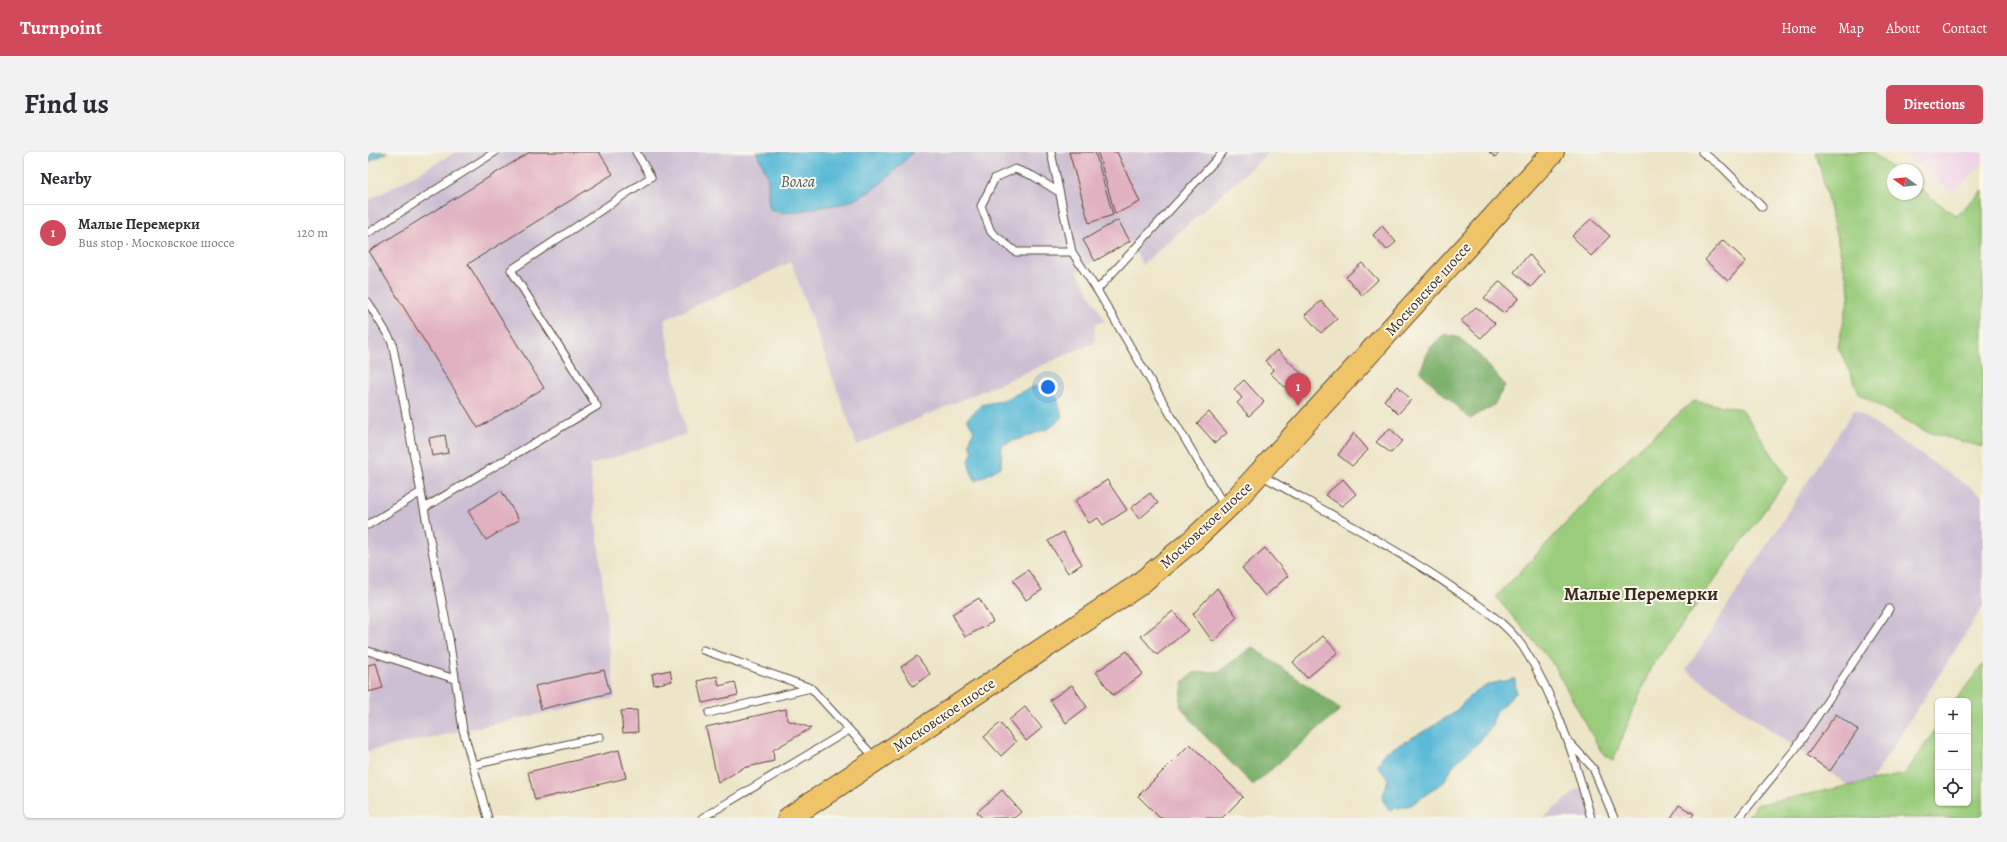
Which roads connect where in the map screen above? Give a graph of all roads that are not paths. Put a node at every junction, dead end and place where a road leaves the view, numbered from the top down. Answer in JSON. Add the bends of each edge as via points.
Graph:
{"nodes":[{"id":1,"x":495,"y":152,"type":"edge"},
{"id":2,"x":636,"y":152,"type":"edge"},
{"id":3,"x":1051,"y":152,"type":"edge"},
{"id":4,"x":1223,"y":152,"type":"edge"},
{"id":5,"x":1553,"y":152,"type":"edge"},
{"id":6,"x":1702,"y":152,"type":"edge"},
{"id":7,"x":1059,"y":192,"type":"junction"},
{"id":8,"x":1762,"y":207,"type":"dead end"},
{"id":9,"x":368,"y":233,"type":"edge"},
{"id":10,"x":1072,"y":252,"type":"junction"},
{"id":11,"x":1097,"y":290,"type":"junction"},
{"id":12,"x":368,"y":302,"type":"edge"},
{"id":13,"x":1259,"y":474,"type":"junction"},
{"id":14,"x":421,"y":492,"type":"junction"},
{"id":15,"x":424,"y":508,"type":"junction"},
{"id":16,"x":1226,"y":509,"type":"junction"},
{"id":17,"x":368,"y":525,"type":"edge"},
{"id":18,"x":1889,"y":608,"type":"dead end"},
{"id":19,"x":703,"y":650,"type":"dead end"},
{"id":20,"x":368,"y":651,"type":"edge"},
{"id":21,"x":455,"y":679,"type":"junction"},
{"id":22,"x":811,"y":688,"type":"junction"},
{"id":23,"x":709,"y":713,"type":"dead end"},
{"id":24,"x":850,"y":730,"type":"junction"},
{"id":25,"x":600,"y":737,"type":"dead end"},
{"id":26,"x":1569,"y":742,"type":"junction"},
{"id":27,"x":877,"y":760,"type":"junction"},
{"id":28,"x":473,"y":765,"type":"junction"},
{"id":29,"x":488,"y":818,"type":"edge"},
{"id":30,"x":702,"y":818,"type":"edge"},
{"id":31,"x":789,"y":818,"type":"edge"},
{"id":32,"x":1591,"y":818,"type":"edge"},
{"id":33,"x":1614,"y":818,"type":"edge"},
{"id":34,"x":1739,"y":818,"type":"edge"}],
"edges":[{"from":1,"to":9,"type":"lane"},
{"from":2,"to":15,"type":"lane","via":[[651,177],[511,270],[597,406]]},
{"from":3,"to":7,"type":"lane"},
{"from":4,"to":11,"type":"lane"},
{"from":5,"to":13,"type":"main road","name":"Московское шоссе"},
{"from":6,"to":8,"type":"lane"},
{"from":7,"to":10,"type":"lane"},
{"from":7,"to":10,"type":"lane","via":[[1033,176],[1015,169],[995,178],[981,206],[991,232],[1016,252]]},
{"from":10,"to":11,"type":"lane"},
{"from":11,"to":16,"type":"lane"},
{"from":12,"to":14,"type":"lane","via":[[392,342]]},
{"from":13,"to":16,"type":"main road","name":"Московское шоссе"},
{"from":13,"to":26,"type":"lane","via":[[1422,566],[1506,627],[1522,647],[1552,701]]},
{"from":14,"to":15,"type":"lane"},
{"from":14,"to":17,"type":"lane"},
{"from":15,"to":21,"type":"lane"},
{"from":16,"to":27,"type":"main road","name":"Московское шоссе","via":[[1137,586]]},
{"from":18,"to":34,"type":"lane","via":[[1796,748]]},
{"from":19,"to":22,"type":"lane"},
{"from":20,"to":21,"type":"lane"},
{"from":21,"to":28,"type":"lane","via":[[463,730]]},
{"from":22,"to":23,"type":"lane"},
{"from":22,"to":24,"type":"lane"},
{"from":24,"to":27,"type":"lane"},
{"from":24,"to":30,"type":"lane"},
{"from":25,"to":28,"type":"lane"},
{"from":26,"to":32,"type":"lane"},
{"from":26,"to":33,"type":"lane","via":[[1593,768]]},
{"from":27,"to":31,"type":"main road","name":"Московское шоссе"},
{"from":28,"to":29,"type":"lane"}]}
